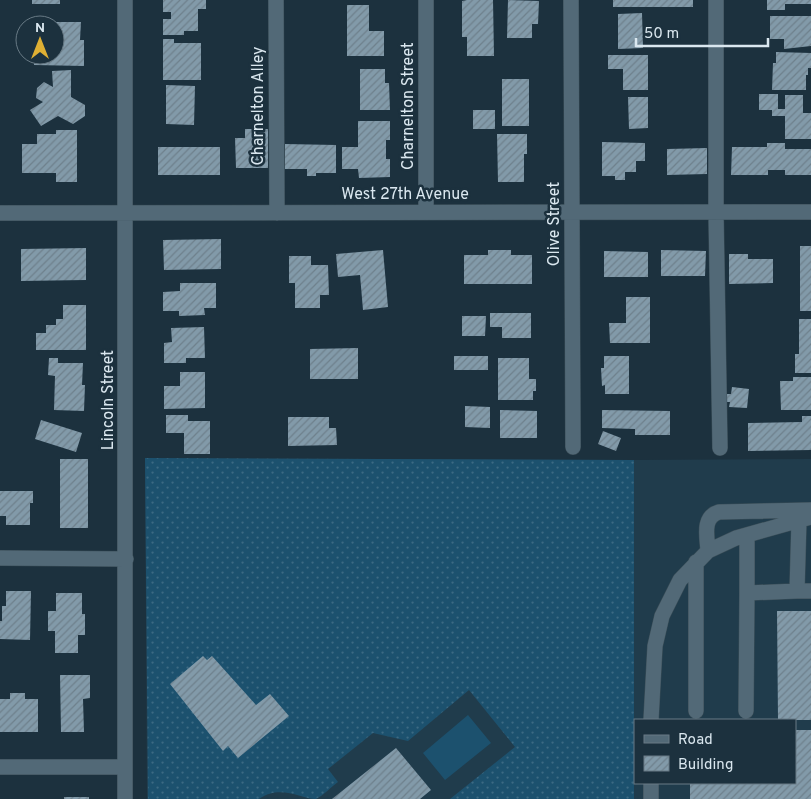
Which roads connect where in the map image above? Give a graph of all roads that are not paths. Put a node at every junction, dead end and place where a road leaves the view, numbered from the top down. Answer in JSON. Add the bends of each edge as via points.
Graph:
{"nodes":[{"id":1,"x":125,"y":0,"type":"edge"},
{"id":2,"x":276,"y":0,"type":"edge"},
{"id":3,"x":426,"y":0,"type":"edge"},
{"id":4,"x":571,"y":0,"type":"edge"},
{"id":5,"x":716,"y":0,"type":"edge"},
{"id":6,"x":0,"y":212,"type":"edge"},
{"id":7,"x":126,"y":212,"type":"junction"},
{"id":8,"x":276,"y":212,"type":"junction"},
{"id":9,"x":426,"y":212,"type":"junction"},
{"id":10,"x":573,"y":212,"type":"junction"},
{"id":11,"x":716,"y":212,"type":"junction"},
{"id":12,"x":811,"y":212,"type":"edge"},
{"id":13,"x":573,"y":447,"type":"dead end"},
{"id":14,"x":720,"y":448,"type":"dead end"},
{"id":15,"x":811,"y":510,"type":"edge"},
{"id":16,"x":805,"y":518,"type":"edge"},
{"id":17,"x":747,"y":535,"type":"junction"},
{"id":18,"x":708,"y":551,"type":"junction"},
{"id":19,"x":0,"y":558,"type":"edge"},
{"id":20,"x":126,"y":559,"type":"junction"},
{"id":21,"x":696,"y":562,"type":"junction"},
{"id":22,"x":804,"y":591,"type":"edge"},
{"id":23,"x":747,"y":593,"type":"junction"},
{"id":24,"x":696,"y":711,"type":"dead end"},
{"id":25,"x":746,"y":712,"type":"dead end"},
{"id":26,"x":651,"y":719,"type":"edge"},
{"id":27,"x":0,"y":767,"type":"edge"},
{"id":28,"x":125,"y":767,"type":"junction"},
{"id":29,"x":651,"y":784,"type":"edge"},
{"id":30,"x":125,"y":799,"type":"edge"},
{"id":31,"x":651,"y":799,"type":"edge"}],
"edges":[{"from":1,"to":7,"type":"street","name":"Lincoln Street"},
{"from":2,"to":8,"type":"street","name":"Charnelton Alley"},
{"from":3,"to":9,"type":"street","name":"Charnelton Street"},
{"from":4,"to":10,"type":"street","name":"Olive Street"},
{"from":5,"to":11,"type":"street"},
{"from":6,"to":7,"type":"street","name":"West 27th Avenue"},
{"from":7,"to":8,"type":"street","name":"West 27th Avenue"},
{"from":7,"to":20,"type":"street","name":"Lincoln Street"},
{"from":8,"to":9,"type":"street","name":"West 27th Avenue"},
{"from":9,"to":10,"type":"street","name":"West 27th Avenue"},
{"from":10,"to":11,"type":"street","name":"West 27th Avenue"},
{"from":10,"to":13,"type":"street","name":"Olive Street"},
{"from":11,"to":12,"type":"street","name":"West 27th Avenue"},
{"from":11,"to":14,"type":"street"},
{"from":15,"to":18,"type":"street","via":[[712,514],[707,526]]},
{"from":16,"to":17,"type":"street"},
{"from":16,"to":22,"type":"street"},
{"from":17,"to":18,"type":"street"},
{"from":17,"to":23,"type":"street"},
{"from":18,"to":21,"type":"street"},
{"from":19,"to":20,"type":"street"},
{"from":20,"to":28,"type":"street","name":"Lincoln Street"},
{"from":21,"to":24,"type":"street"},
{"from":21,"to":26,"type":"street","via":[[680,580],[662,616],[655,646]]},
{"from":22,"to":23,"type":"street"},
{"from":23,"to":25,"type":"street"},
{"from":27,"to":28,"type":"street"},
{"from":28,"to":30,"type":"street","name":"Lincoln Street"},
{"from":29,"to":31,"type":"street"}]}
